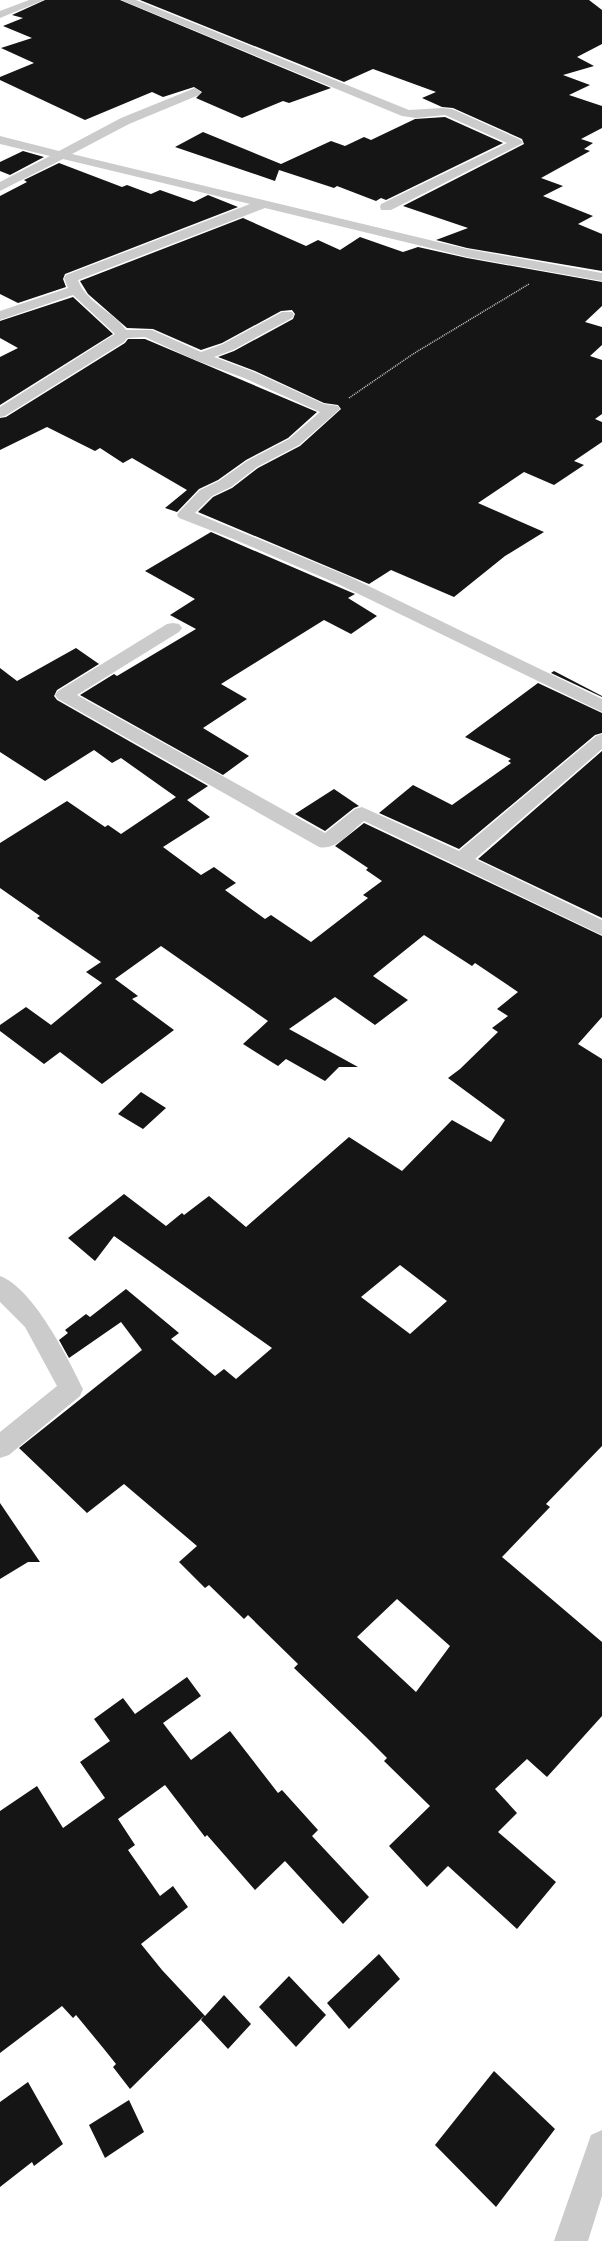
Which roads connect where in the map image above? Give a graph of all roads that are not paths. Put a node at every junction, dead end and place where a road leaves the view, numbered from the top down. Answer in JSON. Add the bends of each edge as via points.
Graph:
{"nodes":[{"id":1,"x":39,"y":0,"type":"edge"},
{"id":2,"x":126,"y":0,"type":"edge"},
{"id":3,"x":0,"y":15,"type":"edge"},
{"id":4,"x":194,"y":92,"type":"dead end"},
{"id":5,"x":0,"y":140,"type":"edge"},
{"id":6,"x":61,"y":155,"type":"junction"},
{"id":7,"x":0,"y":187,"type":"edge"},
{"id":8,"x":262,"y":204,"type":"junction"},
{"id":9,"x":386,"y":207,"type":"dead end"},
{"id":10,"x":602,"y":277,"type":"edge"},
{"id":11,"x":76,"y":290,"type":"junction"},
{"id":12,"x":287,"y":315,"type":"dead end"},
{"id":13,"x":0,"y":316,"type":"edge"},
{"id":14,"x":122,"y":334,"type":"junction"},
{"id":15,"x":200,"y":357,"type":"junction"},
{"id":16,"x":0,"y":413,"type":"edge"},
{"id":17,"x":173,"y":628,"type":"dead end"},
{"id":18,"x":602,"y":706,"type":"edge"},
{"id":19,"x":602,"y":740,"type":"edge"},
{"id":20,"x":461,"y":860,"type":"junction"},
{"id":21,"x":602,"y":928,"type":"edge"},
{"id":22,"x":0,"y":1286,"type":"edge"},
{"id":23,"x":0,"y":1447,"type":"edge"},
{"id":24,"x":602,"y":2146,"type":"edge"},
{"id":25,"x":571,"y":2241,"type":"edge"}],
"edges":[{"from":1,"to":3,"type":"street"},
{"from":2,"to":9,"type":"street","via":[[406,113],[413,115],[440,110],[448,112],[517,143]]},
{"from":4,"to":6,"type":"street","via":[[125,121]]},
{"from":5,"to":6,"type":"street"},
{"from":6,"to":7,"type":"street"},
{"from":6,"to":8,"type":"street"},
{"from":8,"to":10,"type":"street","via":[[467,253]]},
{"from":8,"to":11,"type":"street","via":[[83,272],[71,278],[72,286]]},
{"from":11,"to":13,"type":"street"},
{"from":11,"to":14,"type":"street"},
{"from":12,"to":15,"type":"street","via":[[228,347]]},
{"from":14,"to":15,"type":"street","via":[[147,334]]},
{"from":14,"to":16,"type":"street","via":[[120,339]]},
{"from":15,"to":18,"type":"street","via":[[250,375],[320,408],[332,409],[294,442],[252,464],[206,494],[185,515],[275,549],[362,588]]},
{"from":17,"to":20,"type":"street","via":[[64,695],[326,842],[362,813]]},
{"from":19,"to":20,"type":"street"},
{"from":20,"to":21,"type":"street"},
{"from":22,"to":23,"type":"street","via":[[33,1320],[71,1389]]},
{"from":24,"to":25,"type":"street"}]}
